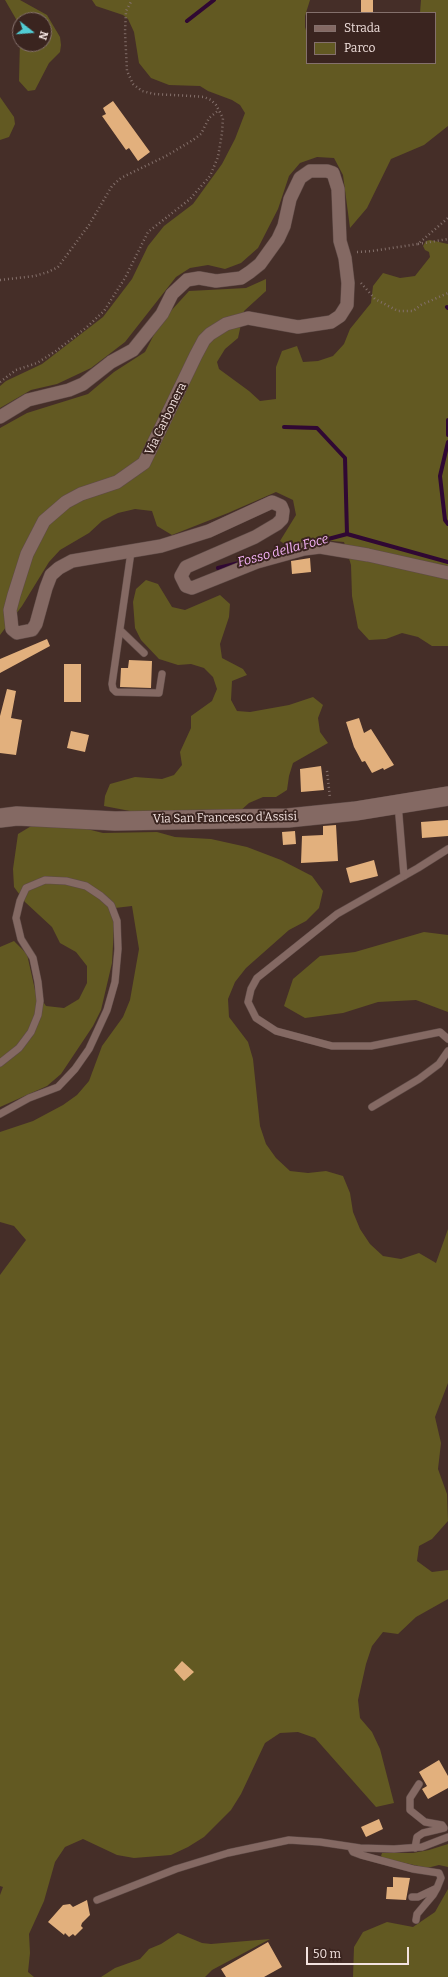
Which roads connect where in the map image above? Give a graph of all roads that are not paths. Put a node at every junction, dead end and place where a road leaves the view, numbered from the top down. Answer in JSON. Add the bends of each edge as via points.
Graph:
{"nodes":[{"id":1,"x":0,"y":417,"type":"edge"},
{"id":2,"x":131,"y":552,"type":"junction"},
{"id":3,"x":448,"y":573,"type":"edge"},
{"id":4,"x":120,"y":630,"type":"junction"},
{"id":5,"x":144,"y":653,"type":"dead end"},
{"id":6,"x":162,"y":674,"type":"dead end"},
{"id":7,"x":448,"y":796,"type":"edge"},
{"id":8,"x":398,"y":804,"type":"junction"},
{"id":9,"x":0,"y":818,"type":"edge"},
{"id":10,"x":448,"y":849,"type":"edge"},
{"id":11,"x":404,"y":876,"type":"junction"},
{"id":12,"x":448,"y":1039,"type":"edge"},
{"id":13,"x":448,"y":1051,"type":"edge"},
{"id":14,"x":0,"y":1063,"type":"edge"},
{"id":15,"x":372,"y":1107,"type":"dead end"},
{"id":16,"x":0,"y":1114,"type":"edge"},
{"id":17,"x":419,"y":1784,"type":"dead end"},
{"id":18,"x":448,"y":1837,"type":"edge"},
{"id":19,"x":351,"y":1848,"type":"junction"},
{"id":20,"x":415,"y":1848,"type":"junction"},
{"id":21,"x":437,"y":1888,"type":"junction"},
{"id":22,"x":412,"y":1897,"type":"dead end"},
{"id":23,"x":97,"y":1900,"type":"dead end"},
{"id":24,"x":416,"y":1920,"type":"dead end"}],
"edges":[{"from":1,"to":2,"type":"street","name":"Via Carbonera","via":[[28,400],[83,384],[111,362],[133,350],[162,314],[172,294],[186,280],[199,278],[216,281],[240,278],[250,272],[260,264],[278,239],[300,178],[310,171],[327,170],[333,173],[338,189],[340,240],[348,283],[347,304],[340,316],[331,322],[298,327],[248,318],[226,324],[204,340],[144,463],[118,482],[81,494],[66,502],[44,521],[27,554],[14,595],[10,610],[12,628],[18,633],[32,630],[51,575],[59,568],[72,561]]},
{"from":2,"to":3,"type":"street","name":"Via Carbonera","via":[[161,546],[209,531],[272,502],[281,506],[283,511],[282,519],[277,524],[255,537],[186,567],[181,576],[186,586],[192,588],[257,562],[320,547]]},
{"from":2,"to":4,"type":"lane"},
{"from":4,"to":5,"type":"lane"},
{"from":4,"to":6,"type":"lane","via":[[113,689],[116,692],[159,693]]},
{"from":7,"to":8,"type":"main road","name":"Via San Francesco d'Assisi"},
{"from":8,"to":9,"type":"main road","name":"Via San Francesco d'Assisi","via":[[288,818],[115,821],[17,816]]},
{"from":8,"to":11,"type":"lane"},
{"from":10,"to":11,"type":"lane"},
{"from":11,"to":12,"type":"lane","via":[[337,914],[286,954],[257,978],[248,1002],[256,1018],[276,1031],[332,1046],[371,1046],[440,1032]]},
{"from":13,"to":15,"type":"lane","via":[[439,1064],[419,1080]]},
{"from":14,"to":16,"type":"lane","via":[[19,1048],[31,1032],[38,1015],[38,982],[32,958],[22,939],[16,918],[26,888],[45,880],[66,881],[86,886],[111,905],[117,921],[115,982],[106,1010],[89,1049],[58,1087],[29,1098]]},
{"from":17,"to":20,"type":"lane","via":[[410,1798],[410,1810],[424,1822],[442,1825],[444,1828],[417,1837]]},
{"from":18,"to":20,"type":"lane"},
{"from":19,"to":20,"type":"lane"},
{"from":19,"to":21,"type":"lane","via":[[353,1852],[361,1855],[439,1873],[441,1878]]},
{"from":19,"to":23,"type":"lane","via":[[290,1840],[228,1853],[176,1869]]},
{"from":21,"to":22,"type":"lane","via":[[418,1897]]},
{"from":21,"to":24,"type":"lane","via":[[417,1914]]}]}
